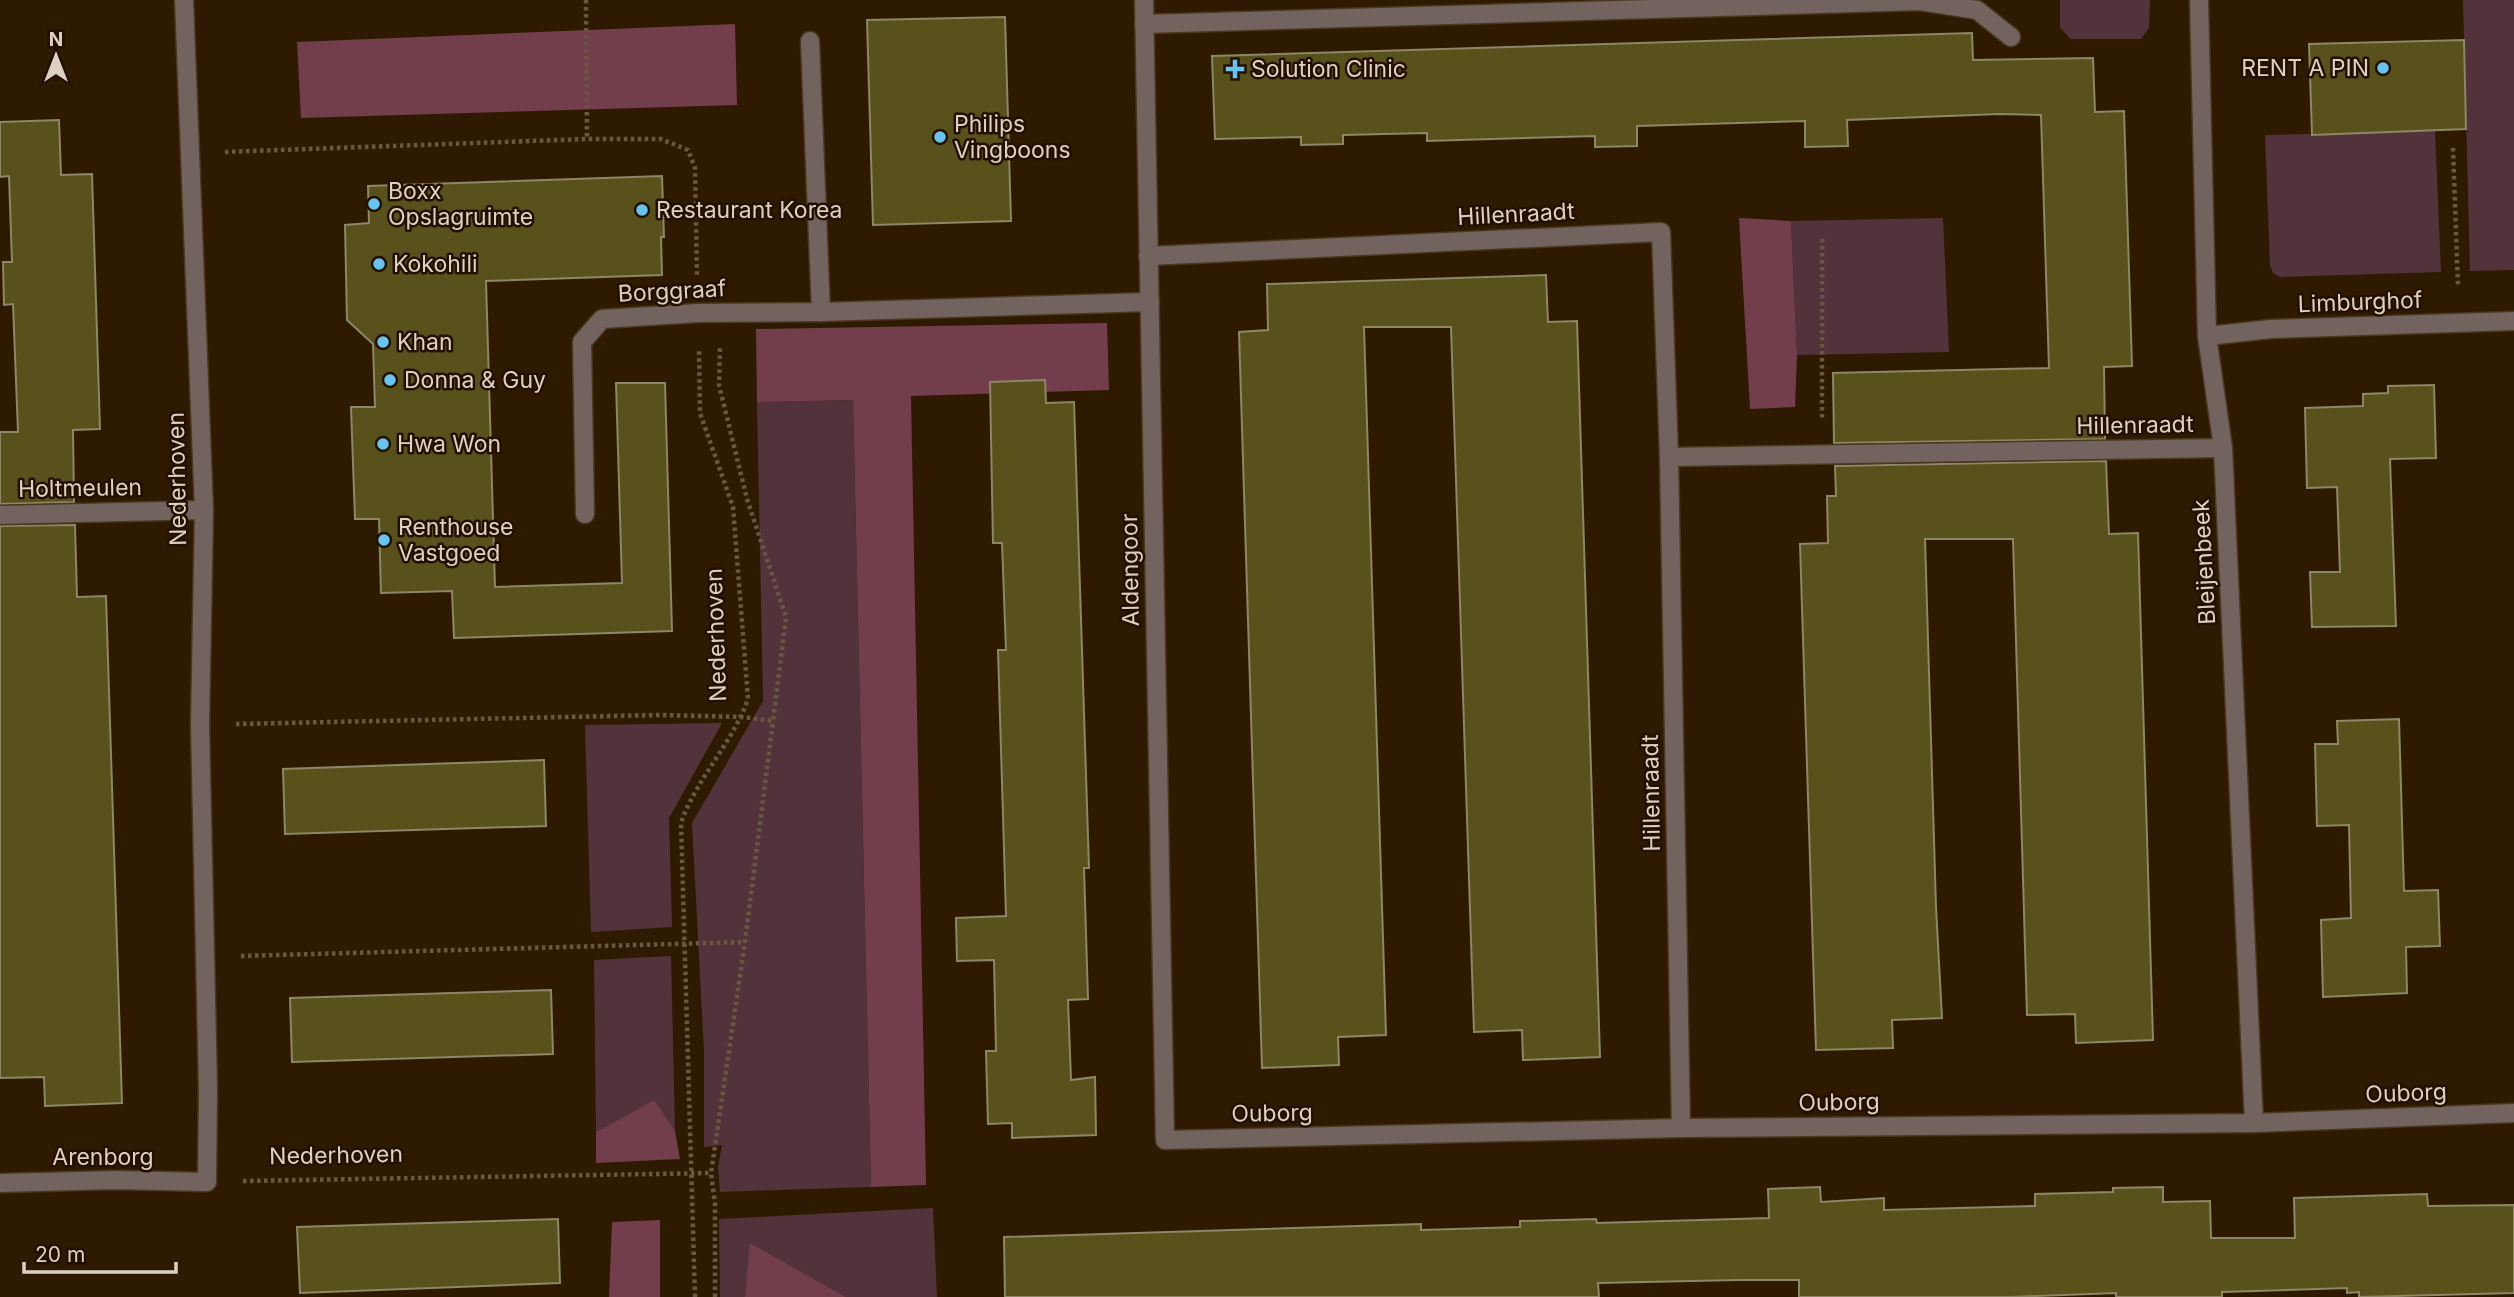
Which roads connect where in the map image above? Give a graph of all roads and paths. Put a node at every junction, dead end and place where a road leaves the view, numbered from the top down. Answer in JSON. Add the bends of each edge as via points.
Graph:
{"nodes":[{"id":1,"x":184,"y":0,"type":"edge"},
{"id":2,"x":586,"y":0,"type":"edge"},
{"id":3,"x":1144,"y":0,"type":"edge"},
{"id":4,"x":2199,"y":0,"type":"edge"},
{"id":5,"x":1920,"y":1,"type":"edge"},
{"id":6,"x":1144,"y":24,"type":"junction"},
{"id":7,"x":2011,"y":37,"type":"dead end"},
{"id":8,"x":810,"y":41,"type":"dead end"},
{"id":9,"x":587,"y":139,"type":"junction"},
{"id":10,"x":2453,"y":148,"type":"dead end"},
{"id":11,"x":191,"y":153,"type":"junction"},
{"id":12,"x":1822,"y":239,"type":"dead end"},
{"id":13,"x":1149,"y":256,"type":"junction"},
{"id":14,"x":1150,"y":302,"type":"junction"},
{"id":15,"x":821,"y":312,"type":"junction"},
{"id":16,"x":698,"y":313,"type":"junction"},
{"id":17,"x":721,"y":313,"type":"junction"},
{"id":18,"x":2514,"y":321,"type":"edge"},
{"id":19,"x":2459,"y":323,"type":"junction"},
{"id":20,"x":2207,"y":336,"type":"junction"},
{"id":21,"x":2223,"y":448,"type":"junction"},
{"id":22,"x":1823,"y":454,"type":"junction"},
{"id":23,"x":1670,"y":457,"type":"junction"},
{"id":24,"x":204,"y":510,"type":"junction"},
{"id":25,"x":585,"y":514,"type":"dead end"},
{"id":26,"x":0,"y":515,"type":"edge"},
{"id":27,"x":742,"y":717,"type":"junction"},
{"id":28,"x":773,"y":721,"type":"junction"},
{"id":29,"x":200,"y":725,"type":"junction"},
{"id":30,"x":745,"y":942,"type":"junction"},
{"id":31,"x":685,"y":943,"type":"junction"},
{"id":32,"x":206,"y":957,"type":"junction"},
{"id":33,"x":2514,"y":1113,"type":"edge"},
{"id":34,"x":2254,"y":1122,"type":"junction"},
{"id":35,"x":1681,"y":1128,"type":"junction"},
{"id":36,"x":1165,"y":1140,"type":"joint"},
{"id":37,"x":692,"y":1172,"type":"junction"},
{"id":38,"x":711,"y":1173,"type":"junction"},
{"id":39,"x":207,"y":1182,"type":"junction"},
{"id":40,"x":0,"y":1183,"type":"edge"},
{"id":41,"x":695,"y":1297,"type":"edge"},
{"id":42,"x":715,"y":1297,"type":"edge"}],
"edges":[{"from":1,"to":11,"type":"street","name":"Nederhoven"},
{"from":2,"to":9,"type":"path"},
{"from":3,"to":6,"type":"street","name":"Aldengoor"},
{"from":4,"to":20,"type":"street","name":"Bleijenbeek"},
{"from":5,"to":6,"type":"street"},
{"from":5,"to":7,"type":"street","via":[[1977,10]]},
{"from":6,"to":13,"type":"street","name":"Aldengoor"},
{"from":8,"to":15,"type":"street"},
{"from":9,"to":11,"type":"path","name":"Nederhoven"},
{"from":9,"to":16,"type":"path","name":"Nederhoven","via":[[661,139],[688,150],[695,168]]},
{"from":10,"to":19,"type":"path"},
{"from":11,"to":24,"type":"street","name":"Nederhoven"},
{"from":12,"to":22,"type":"path"},
{"from":13,"to":14,"type":"street","name":"Aldengoor"},
{"from":13,"to":23,"type":"street","name":"Hillenraadt","via":[[1661,232]]},
{"from":14,"to":15,"type":"street","name":"Borggraaf"},
{"from":14,"to":36,"type":"street","name":"Aldengoor"},
{"from":15,"to":17,"type":"street","name":"Borggraaf"},
{"from":16,"to":17,"type":"street","name":"Borggraaf"},
{"from":16,"to":25,"type":"street","name":"Borggraaf","via":[[602,319],[582,342]]},
{"from":16,"to":27,"type":"path","name":"Nederhoven","via":[[701,414],[733,507],[748,699]]},
{"from":17,"to":28,"type":"path","via":[[719,384],[747,499],[786,617]]},
{"from":18,"to":19,"type":"street","name":"Limburghof"},
{"from":19,"to":20,"type":"street","name":"Limburghof","via":[[2271,329]]},
{"from":20,"to":21,"type":"street","name":"Bleijenbeek"},
{"from":21,"to":22,"type":"street","name":"Hillenraadt"},
{"from":21,"to":34,"type":"street","name":"Bleijenbeek"},
{"from":22,"to":23,"type":"street","name":"Hillenraadt"},
{"from":23,"to":35,"type":"street","name":"Hillenraadt"},
{"from":24,"to":26,"type":"street","name":"Holtmeulen"},
{"from":24,"to":29,"type":"street","name":"Nederhoven"},
{"from":27,"to":28,"type":"path"},
{"from":27,"to":29,"type":"path"},
{"from":27,"to":31,"type":"path","name":"Nederhoven","via":[[681,823]]},
{"from":28,"to":30,"type":"path"},
{"from":29,"to":32,"type":"street","name":"Nederhoven"},
{"from":30,"to":31,"type":"path"},
{"from":30,"to":38,"type":"path"},
{"from":31,"to":32,"type":"path"},
{"from":31,"to":37,"type":"path","name":"Nederhoven"},
{"from":32,"to":39,"type":"street","name":"Nederhoven"},
{"from":33,"to":34,"type":"street","name":"Ouborg"},
{"from":34,"to":35,"type":"street","name":"Ouborg"},
{"from":35,"to":36,"type":"street","name":"Ouborg"},
{"from":37,"to":38,"type":"path"},
{"from":37,"to":39,"type":"path","name":"Nederhoven"},
{"from":37,"to":41,"type":"path","name":"Nederhoven"},
{"from":38,"to":42,"type":"path"},
{"from":39,"to":40,"type":"street","name":"Arenborg"}]}
